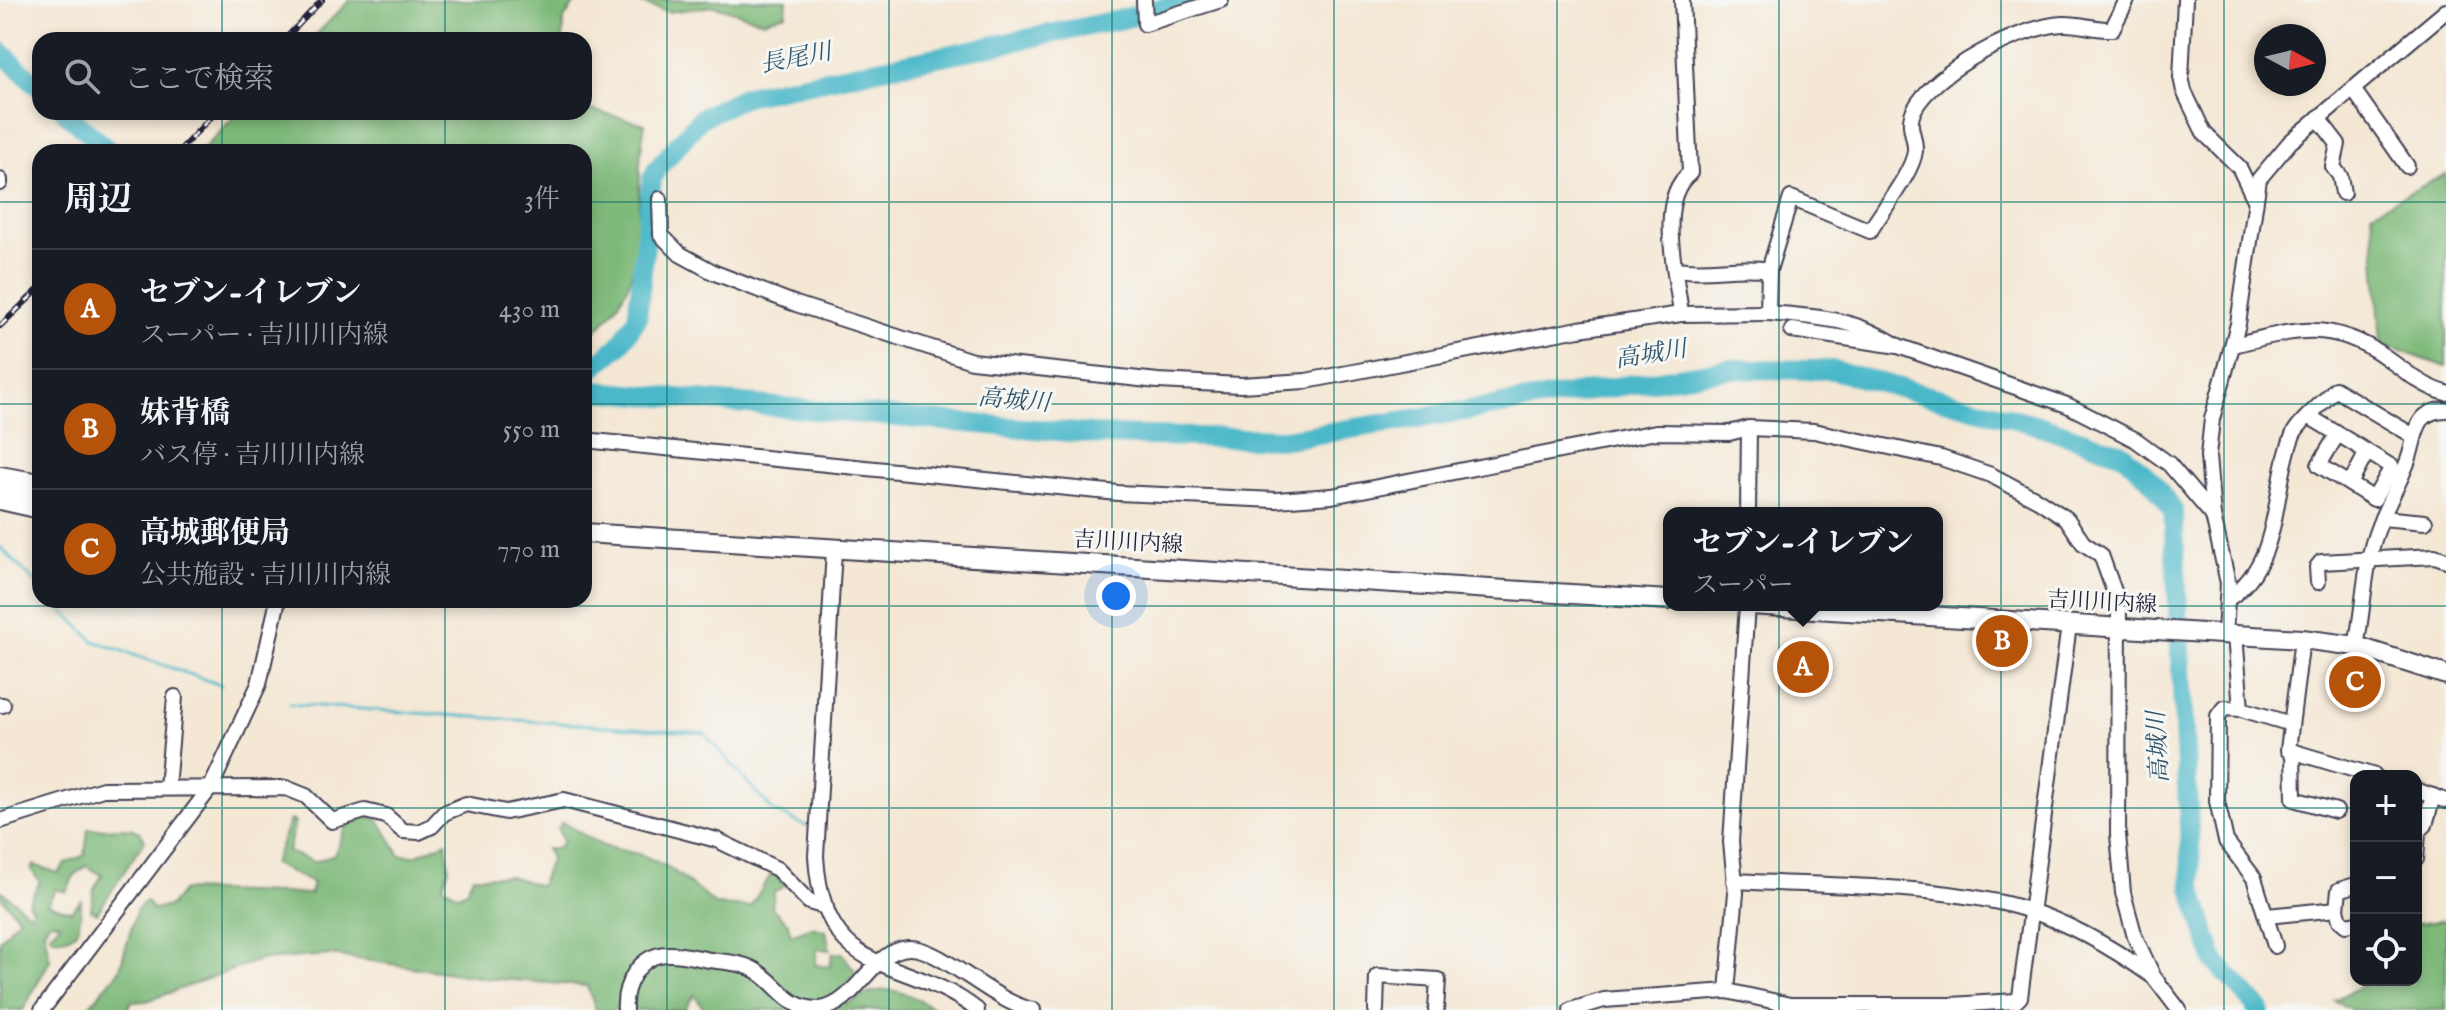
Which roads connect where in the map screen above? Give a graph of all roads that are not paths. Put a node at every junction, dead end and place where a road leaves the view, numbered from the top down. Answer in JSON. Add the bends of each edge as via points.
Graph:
{"nodes":[{"id":1,"x":1221,"y":0,"type":"edge"},
{"id":2,"x":1682,"y":0,"type":"edge"},
{"id":3,"x":2127,"y":0,"type":"edge"},
{"id":4,"x":2185,"y":0,"type":"edge"},
{"id":5,"x":2446,"y":11,"type":"edge"},
{"id":6,"x":1144,"y":12,"type":"edge"},
{"id":7,"x":2353,"y":89,"type":"junction"},
{"id":8,"x":2318,"y":118,"type":"junction"},
{"id":9,"x":2407,"y":166,"type":"dead end"},
{"id":10,"x":2343,"y":193,"type":"dead end"},
{"id":11,"x":2254,"y":198,"type":"junction"},
{"id":12,"x":660,"y":199,"type":"dead end"},
{"id":13,"x":1676,"y":269,"type":"junction"},
{"id":14,"x":1769,"y":270,"type":"junction"},
{"id":15,"x":1768,"y":313,"type":"junction"},
{"id":16,"x":1681,"y":314,"type":"junction"},
{"id":17,"x":1792,"y":330,"type":"dead end"},
{"id":18,"x":2234,"y":345,"type":"junction"},
{"id":19,"x":1898,"y":346,"type":"junction"},
{"id":20,"x":2446,"y":393,"type":"edge"},
{"id":21,"x":2446,"y":410,"type":"edge"},
{"id":22,"x":2310,"y":417,"type":"junction"},
{"id":23,"x":1749,"y":428,"type":"junction"},
{"id":24,"x":2337,"y":435,"type":"junction"},
{"id":25,"x":2412,"y":435,"type":"junction"},
{"id":26,"x":592,"y":441,"type":"edge"},
{"id":27,"x":2367,"y":452,"type":"junction"},
{"id":28,"x":0,"y":474,"type":"edge"},
{"id":29,"x":32,"y":480,"type":"edge"},
{"id":30,"x":2350,"y":484,"type":"junction"},
{"id":31,"x":0,"y":488,"type":"edge"},
{"id":32,"x":32,"y":495,"type":"edge"},
{"id":33,"x":0,"y":502,"type":"edge"},
{"id":34,"x":1748,"y":507,"type":"edge"},
{"id":35,"x":32,"y":509,"type":"edge"},
{"id":36,"x":2213,"y":516,"type":"junction"},
{"id":37,"x":2382,"y":518,"type":"junction"},
{"id":38,"x":2425,"y":522,"type":"dead end"},
{"id":39,"x":592,"y":534,"type":"edge"},
{"id":40,"x":834,"y":550,"type":"junction"},
{"id":41,"x":2369,"y":559,"type":"junction"},
{"id":42,"x":2446,"y":560,"type":"edge"},
{"id":43,"x":2318,"y":582,"type":"dead end"},
{"id":44,"x":2228,"y":599,"type":"junction"},
{"id":45,"x":1663,"y":600,"type":"edge"},
{"id":46,"x":276,"y":608,"type":"edge"},
{"id":47,"x":1748,"y":611,"type":"edge"},
{"id":48,"x":1844,"y":611,"type":"edge"},
{"id":49,"x":2069,"y":625,"type":"junction"},
{"id":50,"x":2118,"y":627,"type":"junction"},
{"id":51,"x":2223,"y":634,"type":"junction"},
{"id":52,"x":2302,"y":639,"type":"junction"},
{"id":53,"x":2356,"y":646,"type":"junction"},
{"id":54,"x":2446,"y":675,"type":"edge"},
{"id":55,"x":175,"y":697,"type":"dead end"},
{"id":56,"x":2241,"y":709,"type":"junction"},
{"id":57,"x":2291,"y":724,"type":"junction"},
{"id":58,"x":2293,"y":752,"type":"junction"},
{"id":59,"x":2354,"y":770,"type":"edge"},
{"id":60,"x":211,"y":787,"type":"junction"},
{"id":61,"x":167,"y":788,"type":"junction"},
{"id":62,"x":2440,"y":798,"type":"edge"},
{"id":63,"x":2336,"y":811,"type":"dead end"},
{"id":64,"x":0,"y":821,"type":"edge"},
{"id":65,"x":2417,"y":842,"type":"edge"},
{"id":66,"x":1734,"y":881,"type":"junction"},
{"id":67,"x":2350,"y":887,"type":"edge"},
{"id":68,"x":826,"y":907,"type":"junction"},
{"id":69,"x":2337,"y":909,"type":"junction"},
{"id":70,"x":2031,"y":913,"type":"junction"},
{"id":71,"x":2267,"y":916,"type":"junction"},
{"id":72,"x":2350,"y":924,"type":"edge"},
{"id":73,"x":2275,"y":946,"type":"dead end"},
{"id":74,"x":877,"y":965,"type":"junction"},
{"id":75,"x":2153,"y":976,"type":"junction"},
{"id":76,"x":1727,"y":991,"type":"junction"},
{"id":77,"x":42,"y":1010,"type":"edge"},
{"id":78,"x":625,"y":1010,"type":"edge"},
{"id":79,"x":977,"y":1010,"type":"edge"},
{"id":80,"x":1033,"y":1010,"type":"edge"},
{"id":81,"x":1376,"y":1010,"type":"edge"},
{"id":82,"x":1436,"y":1010,"type":"edge"},
{"id":83,"x":1571,"y":1010,"type":"edge"},
{"id":84,"x":2179,"y":1010,"type":"edge"}],
"edges":[{"from":1,"to":6,"type":"street"},
{"from":2,"to":13,"type":"street","via":[[1690,173],[1677,182],[1669,218]]},
{"from":3,"to":14,"type":"street","via":[[2112,29],[2061,24],[2031,30],[1977,54],[1950,73],[1913,111],[1912,161],[1870,231],[1791,198]]},
{"from":4,"to":11,"type":"street","via":[[2184,91],[2204,133],[2239,167]]},
{"from":5,"to":7,"type":"street"},
{"from":7,"to":8,"type":"street"},
{"from":7,"to":9,"type":"street"},
{"from":8,"to":10,"type":"street","via":[[2338,144],[2332,158]]},
{"from":8,"to":11,"type":"street","via":[[2272,162],[2259,179]]},
{"from":11,"to":18,"type":"street"},
{"from":12,"to":16,"type":"street","via":[[661,235],[680,254],[715,273],[972,361],[1009,367],[1158,381],[1275,384]]},
{"from":13,"to":14,"type":"street"},
{"from":13,"to":16,"type":"street"},
{"from":14,"to":15,"type":"street"},
{"from":15,"to":16,"type":"street"},
{"from":15,"to":19,"type":"street","via":[[1843,320]]},
{"from":17,"to":19,"type":"street"},
{"from":18,"to":20,"type":"street","via":[[2299,330],[2337,332],[2364,342],[2430,389]]},
{"from":18,"to":36,"type":"street","via":[[2212,419],[2208,456]]},
{"from":19,"to":36,"type":"street","via":[[2067,405],[2136,440],[2169,464]]},
{"from":21,"to":25,"type":"street","via":[[2434,410],[2421,419]]},
{"from":22,"to":24,"type":"street"},
{"from":22,"to":25,"type":"street","via":[[2335,389]]},
{"from":22,"to":44,"type":"street","via":[[2294,432],[2271,543],[2238,593]]},
{"from":23,"to":26,"type":"street","via":[[1729,433],[1656,432],[1332,496],[1276,500],[1118,493]]},
{"from":23,"to":34,"type":"street"},
{"from":23,"to":50,"type":"street","via":[[1871,441],[1991,475],[2067,519],[2083,543],[2101,555],[2119,605]]},
{"from":24,"to":27,"type":"street"},
{"from":24,"to":30,"type":"street","via":[[2319,465]]},
{"from":25,"to":37,"type":"street","via":[[2409,460]]},
{"from":27,"to":30,"type":"street"},
{"from":27,"to":30,"type":"street","via":[[2392,467],[2374,499]]},
{"from":28,"to":29,"type":"street"},
{"from":31,"to":32,"type":"main road"},
{"from":33,"to":35,"type":"street"},
{"from":36,"to":44,"type":"street"},
{"from":37,"to":38,"type":"street"},
{"from":37,"to":41,"type":"street"},
{"from":39,"to":40,"type":"main road","name":"吉川川内線"},
{"from":40,"to":45,"type":"main road","name":"吉川川内線"},
{"from":40,"to":68,"type":"street","via":[[816,856]]},
{"from":41,"to":42,"type":"street"},
{"from":41,"to":43,"type":"street","via":[[2321,562]]},
{"from":41,"to":53,"type":"street"},
{"from":44,"to":51,"type":"street"},
{"from":46,"to":60,"type":"street","via":[[259,684]]},
{"from":47,"to":66,"type":"street","via":[[1731,842]]},
{"from":48,"to":49,"type":"main road","name":"吉川川内線"},
{"from":49,"to":50,"type":"main road","name":"吉川川内線"},
{"from":49,"to":70,"type":"street"},
{"from":50,"to":51,"type":"main road","name":"吉川川内線"},
{"from":50,"to":75,"type":"street","via":[[2123,893]]},
{"from":51,"to":52,"type":"main road","name":"吉川川内線"},
{"from":51,"to":56,"type":"street"},
{"from":52,"to":53,"type":"main road","name":"吉川川内線"},
{"from":52,"to":57,"type":"street"},
{"from":53,"to":54,"type":"main road","name":"吉川川内線"},
{"from":55,"to":61,"type":"street"},
{"from":56,"to":57,"type":"street"},
{"from":56,"to":71,"type":"street","via":[[2224,708],[2218,716],[2217,801],[2226,841],[2254,878]]},
{"from":57,"to":58,"type":"street","via":[[2288,750]]},
{"from":58,"to":59,"type":"street"},
{"from":58,"to":63,"type":"street","via":[[2294,799]]},
{"from":60,"to":61,"type":"street"},
{"from":60,"to":68,"type":"street","via":[[286,788],[306,796],[332,821],[365,811],[386,816],[403,831],[419,832],[466,804],[506,812],[564,800],[717,840],[777,869],[809,902]]},
{"from":60,"to":77,"type":"street"},
{"from":61,"to":64,"type":"street","via":[[103,789]]},
{"from":62,"to":65,"type":"street"},
{"from":66,"to":70,"type":"street","via":[[1918,892],[1999,902]]},
{"from":66,"to":76,"type":"street"},
{"from":67,"to":69,"type":"street","via":[[2339,890]]},
{"from":68,"to":74,"type":"street","via":[[847,941]]},
{"from":69,"to":71,"type":"street"},
{"from":69,"to":72,"type":"street","via":[[2340,920]]},
{"from":70,"to":75,"type":"street","via":[[2106,944]]},
{"from":70,"to":76,"type":"street","via":[[2016,1001],[1790,1005]]},
{"from":71,"to":73,"type":"street"},
{"from":74,"to":78,"type":"street","via":[[849,995],[832,1006],[812,1009],[788,1003],[749,967],[666,953],[637,970],[626,989]]},
{"from":74,"to":79,"type":"street"},
{"from":74,"to":80,"type":"street","via":[[910,948],[1010,1005]]},
{"from":75,"to":84,"type":"street"},
{"from":76,"to":83,"type":"street","via":[[1604,1000]]},
{"from":81,"to":82,"type":"street","via":[[1377,976],[1438,980]]}]}
